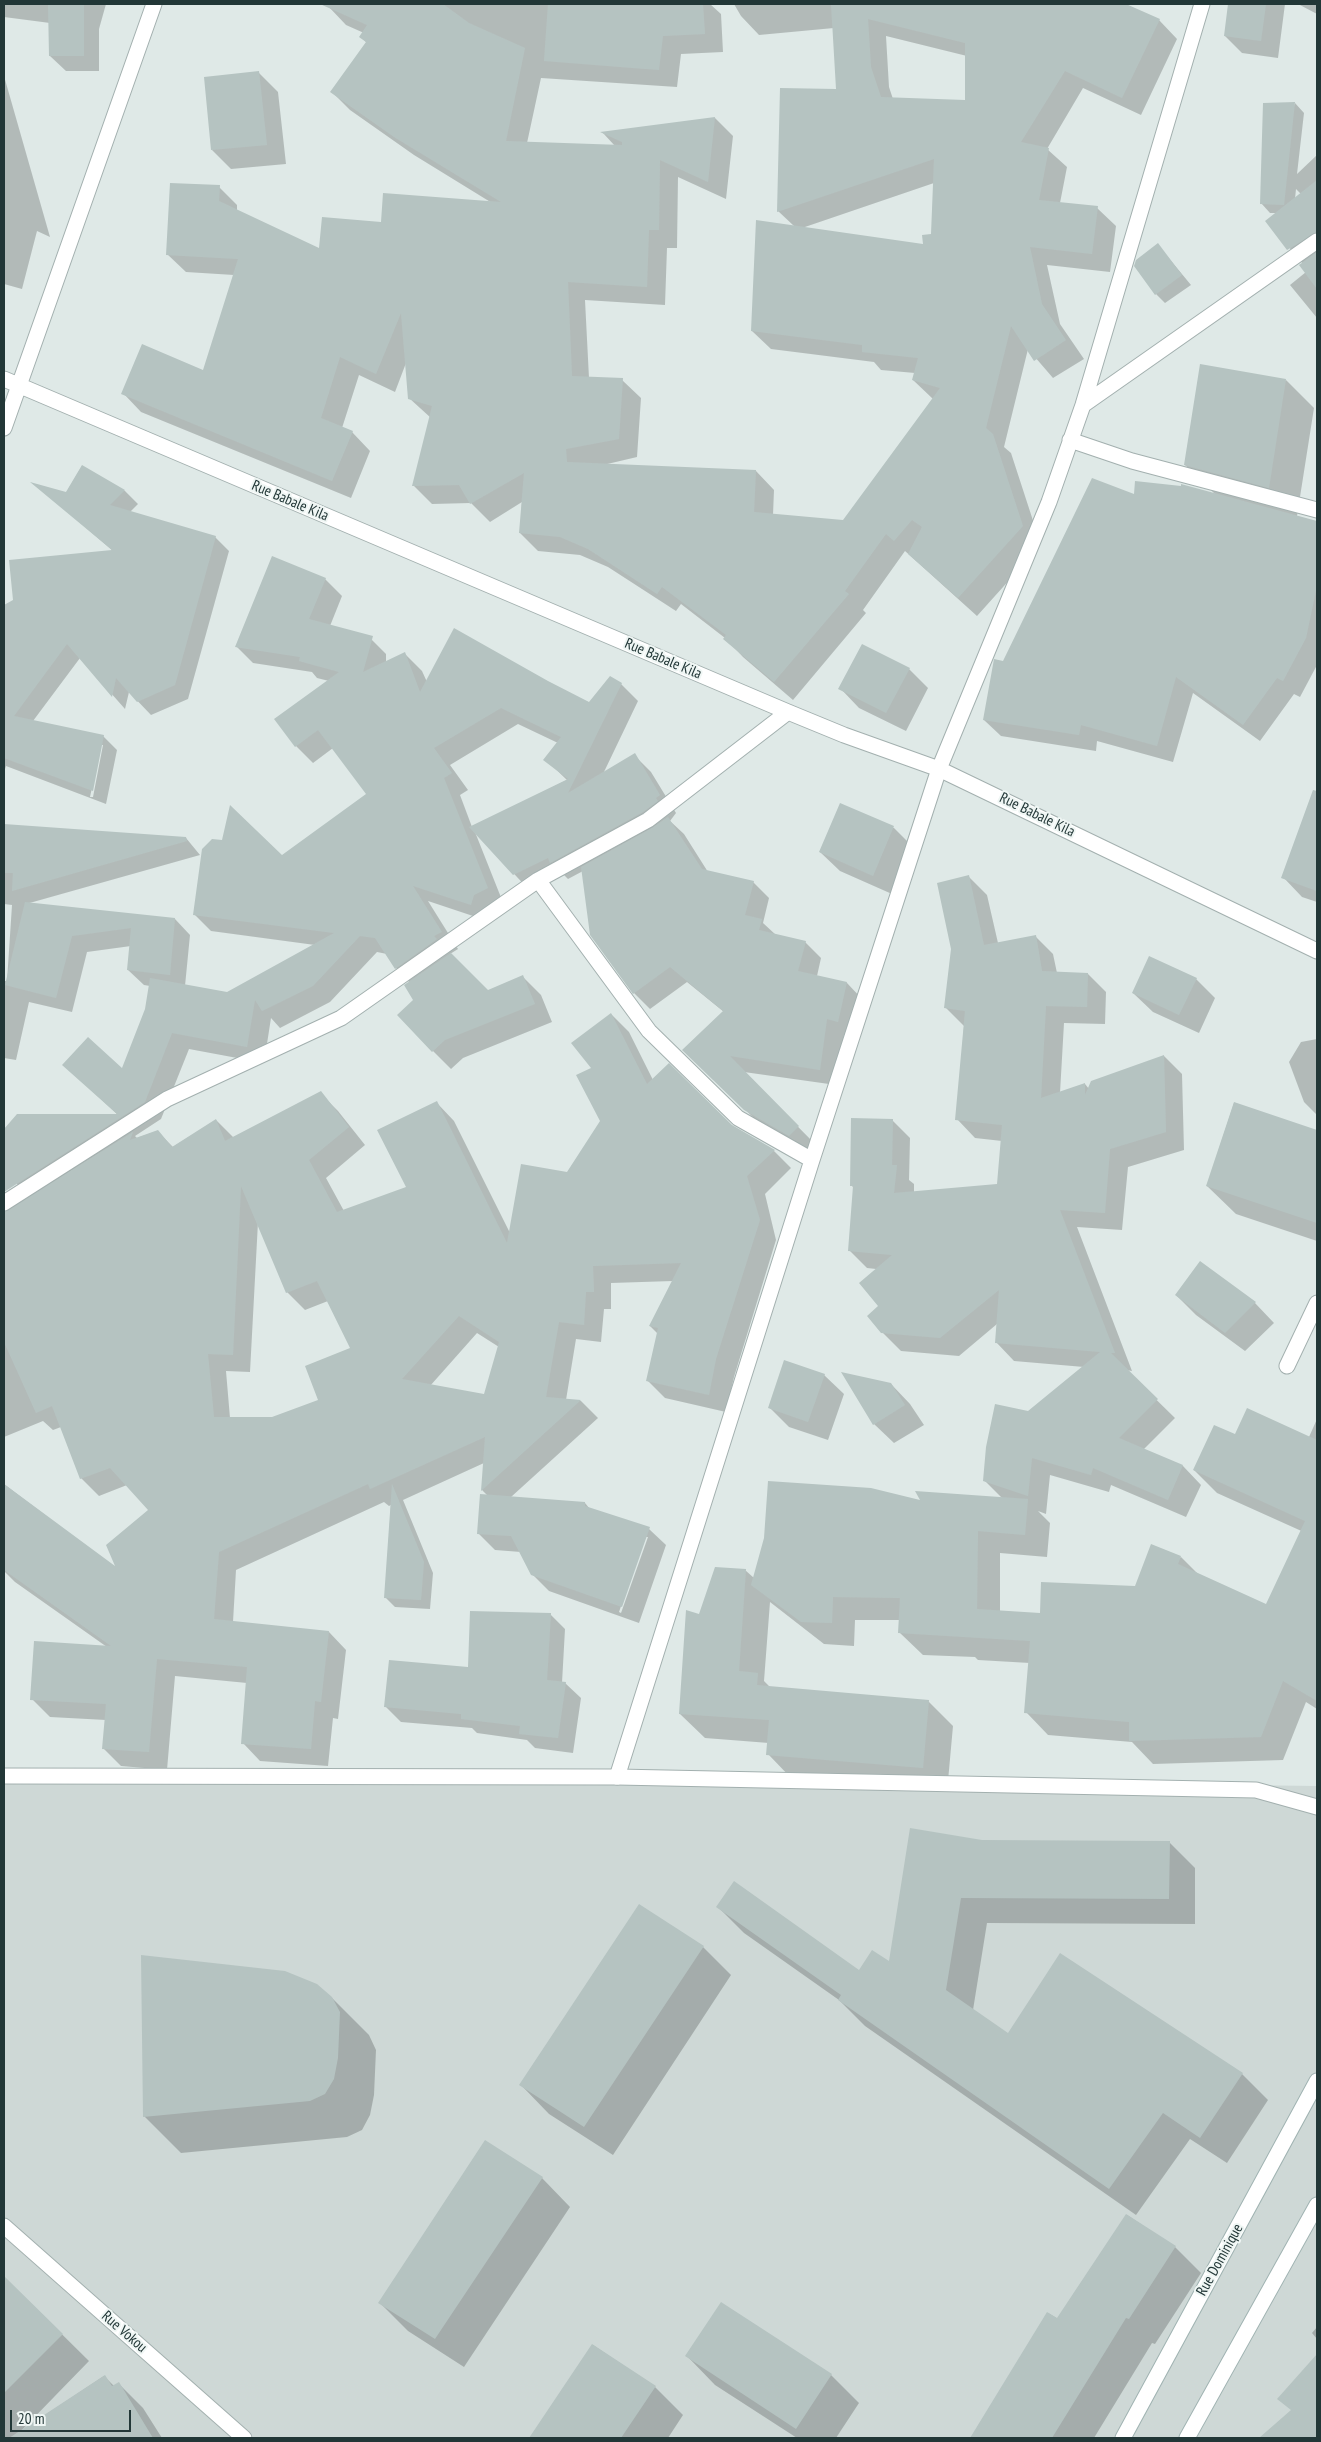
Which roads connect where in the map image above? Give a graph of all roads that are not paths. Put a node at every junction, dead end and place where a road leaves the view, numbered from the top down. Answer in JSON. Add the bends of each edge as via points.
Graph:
{"nodes":[{"id":1,"x":154,"y":4,"type":"edge"},
{"id":2,"x":1202,"y":4,"type":"edge"},
{"id":3,"x":1317,"y":241,"type":"edge"},
{"id":4,"x":4,"y":379,"type":"edge"},
{"id":5,"x":18,"y":386,"type":"junction"},
{"id":6,"x":1083,"y":405,"type":"junction"},
{"id":7,"x":4,"y":428,"type":"edge"},
{"id":8,"x":1070,"y":440,"type":"junction"},
{"id":9,"x":1317,"y":510,"type":"edge"},
{"id":10,"x":788,"y":712,"type":"junction"},
{"id":11,"x":939,"y":769,"type":"junction"},
{"id":12,"x":538,"y":880,"type":"junction"},
{"id":13,"x":1317,"y":951,"type":"edge"},
{"id":14,"x":812,"y":1160,"type":"junction"},
{"id":15,"x":4,"y":1203,"type":"edge"},
{"id":16,"x":1317,"y":1303,"type":"edge"},
{"id":17,"x":1287,"y":1366,"type":"dead end"},
{"id":18,"x":4,"y":1776,"type":"edge"},
{"id":19,"x":617,"y":1777,"type":"junction"},
{"id":20,"x":1317,"y":1807,"type":"edge"},
{"id":21,"x":1317,"y":2081,"type":"edge"},
{"id":22,"x":1317,"y":2205,"type":"edge"},
{"id":23,"x":4,"y":2226,"type":"edge"},
{"id":24,"x":244,"y":2438,"type":"edge"},
{"id":25,"x":1123,"y":2438,"type":"edge"},
{"id":26,"x":1187,"y":2438,"type":"edge"}],
"edges":[{"from":1,"to":5,"type":"street"},
{"from":2,"to":6,"type":"street"},
{"from":3,"to":6,"type":"street"},
{"from":4,"to":5,"type":"street","name":"Rue Babale Kila"},
{"from":5,"to":7,"type":"street"},
{"from":5,"to":10,"type":"street","name":"Rue Babale Kila"},
{"from":6,"to":8,"type":"street"},
{"from":8,"to":9,"type":"street"},
{"from":8,"to":11,"type":"street","via":[[1049,502]]},
{"from":10,"to":11,"type":"street","name":"Rue Babale Kila"},
{"from":10,"to":12,"type":"street","via":[[648,820]]},
{"from":11,"to":13,"type":"street","name":"Rue Babale Kila"},
{"from":11,"to":14,"type":"street"},
{"from":12,"to":14,"type":"street","via":[[649,1031],[738,1118]]},
{"from":12,"to":15,"type":"street","via":[[341,1018],[167,1098]]},
{"from":14,"to":19,"type":"street"},
{"from":16,"to":17,"type":"street"},
{"from":18,"to":19,"type":"street"},
{"from":19,"to":20,"type":"street","via":[[1256,1790]]},
{"from":21,"to":25,"type":"street","name":"Rue Dominique"},
{"from":22,"to":26,"type":"street"},
{"from":23,"to":24,"type":"street","name":"Rue Vokou"}]}
